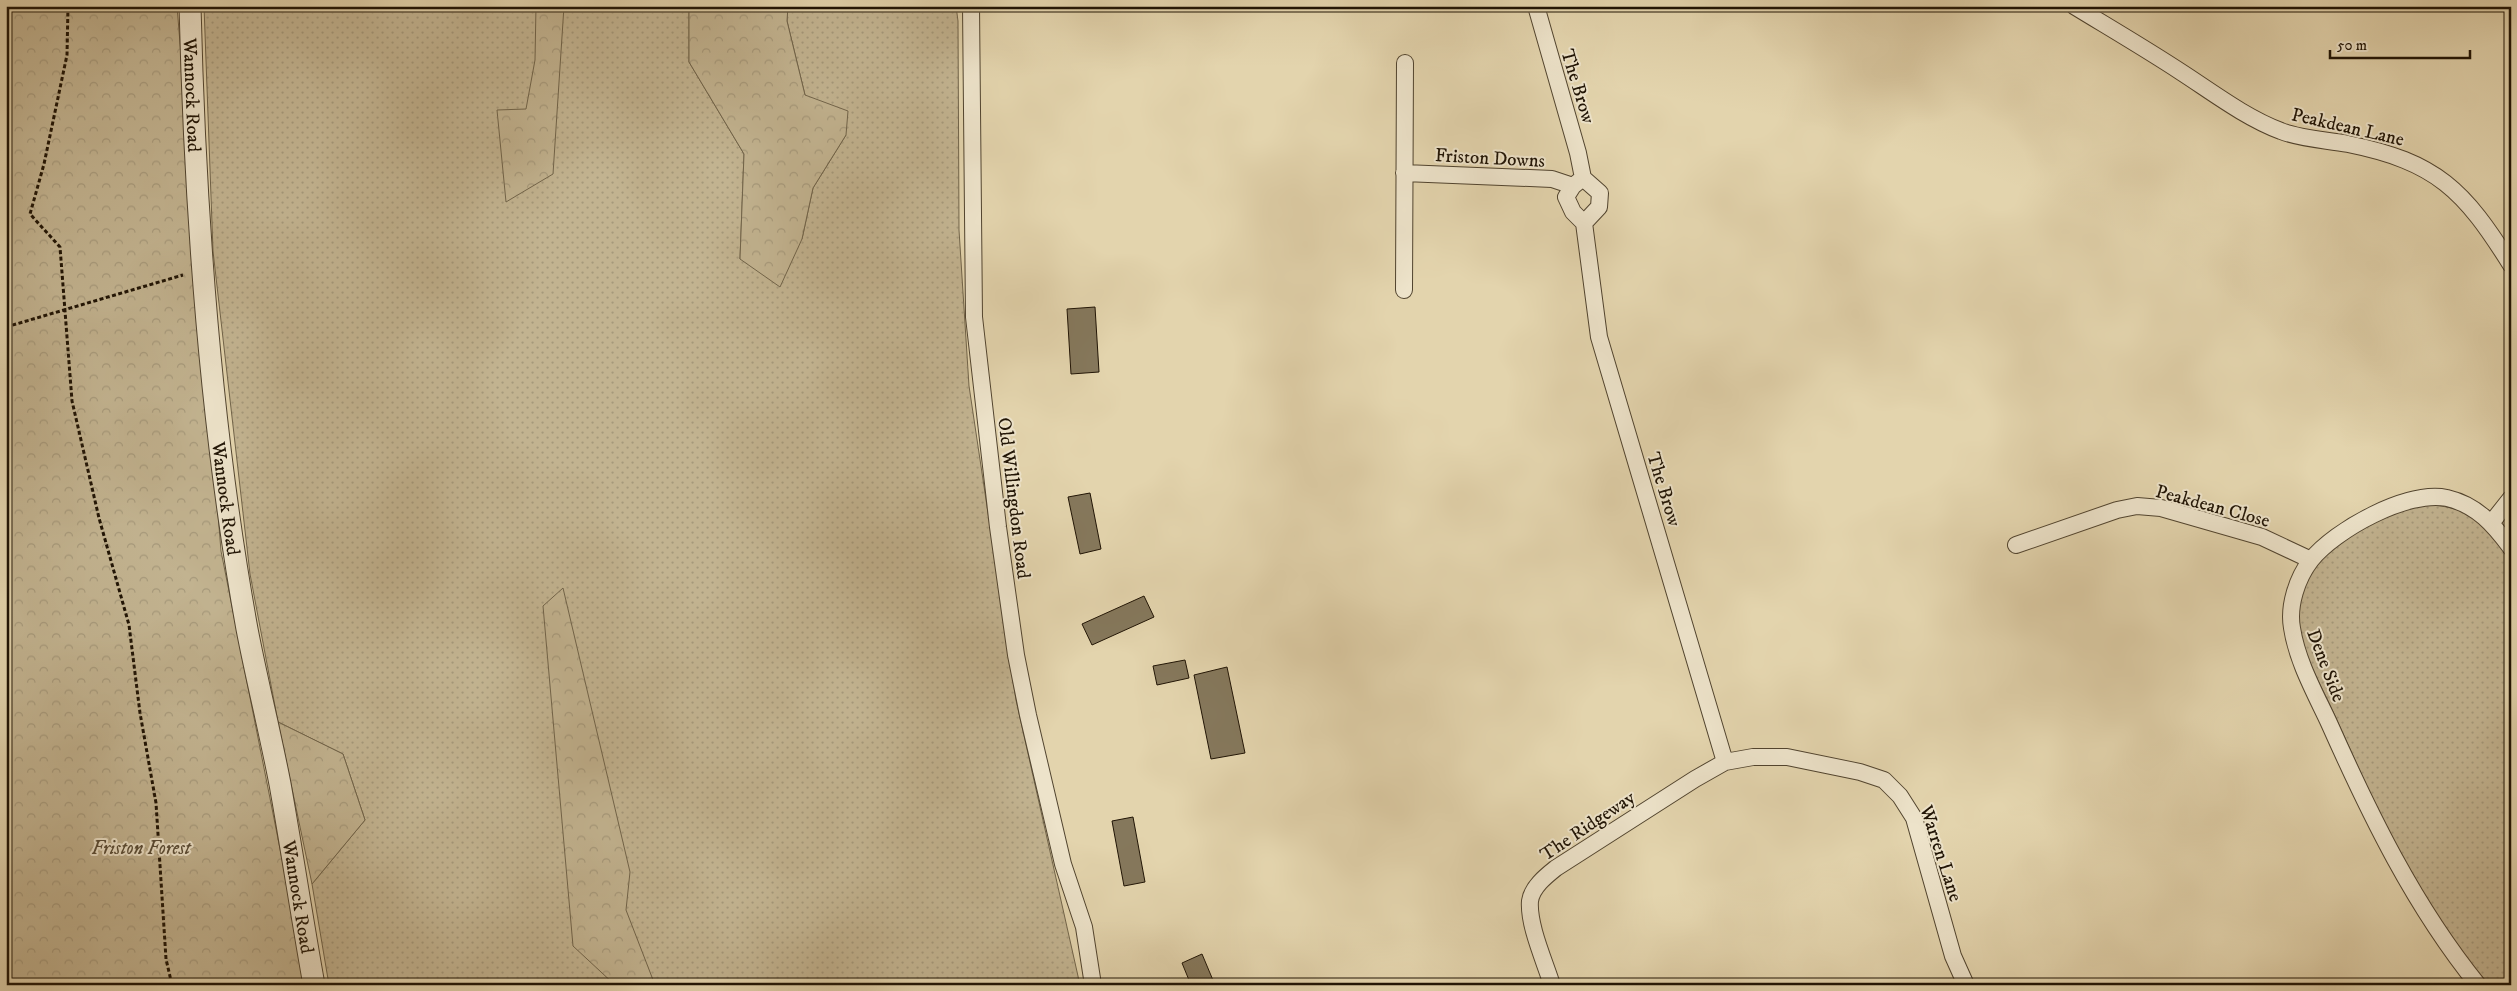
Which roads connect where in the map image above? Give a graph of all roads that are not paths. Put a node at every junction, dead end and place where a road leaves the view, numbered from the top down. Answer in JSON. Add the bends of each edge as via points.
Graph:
{"nodes":[{"id":1,"x":190,"y":6,"type":"edge"},
{"id":2,"x":971,"y":6,"type":"edge"},
{"id":3,"x":1536,"y":6,"type":"edge"},
{"id":4,"x":2074,"y":6,"type":"edge"},
{"id":5,"x":1404,"y":63,"type":"dead end"},
{"id":6,"x":1404,"y":173,"type":"junction"},
{"id":7,"x":1578,"y":182,"type":"junction"},
{"id":8,"x":1584,"y":223,"type":"junction"},
{"id":9,"x":2511,"y":265,"type":"edge"},
{"id":10,"x":1404,"y":290,"type":"dead end"},
{"id":11,"x":2511,"y":498,"type":"edge"},
{"id":12,"x":2492,"y":522,"type":"junction"},
{"id":13,"x":2016,"y":545,"type":"dead end"},
{"id":14,"x":2511,"y":548,"type":"edge"},
{"id":15,"x":2312,"y":560,"type":"junction"},
{"id":16,"x":1724,"y":762,"type":"junction"},
{"id":17,"x":314,"y":985,"type":"edge"},
{"id":18,"x":1093,"y":985,"type":"edge"},
{"id":19,"x":1552,"y":985,"type":"edge"},
{"id":20,"x":1966,"y":985,"type":"edge"},
{"id":21,"x":2478,"y":985,"type":"edge"}],
"edges":[{"from":1,"to":17,"type":"street","name":"Wannock Road","via":[[203,269],[219,433],[247,628],[280,785]]},
{"from":2,"to":18,"type":"street","name":"Old Willingdon Road","via":[[974,317],[998,527],[1024,698],[1063,864],[1084,927]]},
{"from":3,"to":7,"type":"street","name":"The Brow","via":[[1578,153]]},
{"from":4,"to":9,"type":"street","name":"Peakdean Lane","via":[[2229,103],[2282,132],[2408,160],[2436,175],[2463,198],[2486,225]]},
{"from":5,"to":6,"type":"street"},
{"from":6,"to":7,"type":"street","name":"Friston Downs"},
{"from":6,"to":10,"type":"street"},
{"from":7,"to":8,"type":"street","name":"The Brow","via":[[1566,197],[1573,212]]},
{"from":7,"to":8,"type":"street","via":[[1600,193],[1599,207]]},
{"from":8,"to":16,"type":"street","name":"The Brow","via":[[1599,337]]},
{"from":11,"to":12,"type":"street"},
{"from":12,"to":14,"type":"street","name":"Dene Side"},
{"from":12,"to":15,"type":"street","name":"Dene Side","via":[[2472,507],[2446,498],[2422,498],[2390,506],[2360,521]]},
{"from":13,"to":15,"type":"street","name":"Peakdean Close","via":[[2137,506],[2161,508],[2208,520],[2262,537]]},
{"from":15,"to":21,"type":"street","name":"Dene Side","via":[[2300,578],[2292,603],[2291,627],[2302,662],[2358,786],[2411,889],[2448,949]]},
{"from":16,"to":19,"type":"street","name":"The Ridgeway","via":[[1564,862],[1538,884],[1530,900],[1532,922]]},
{"from":16,"to":20,"type":"street","name":"Warren Lane","via":[[1754,757],[1787,757],[1884,780],[1900,796],[1914,818],[1953,956]]}]}
